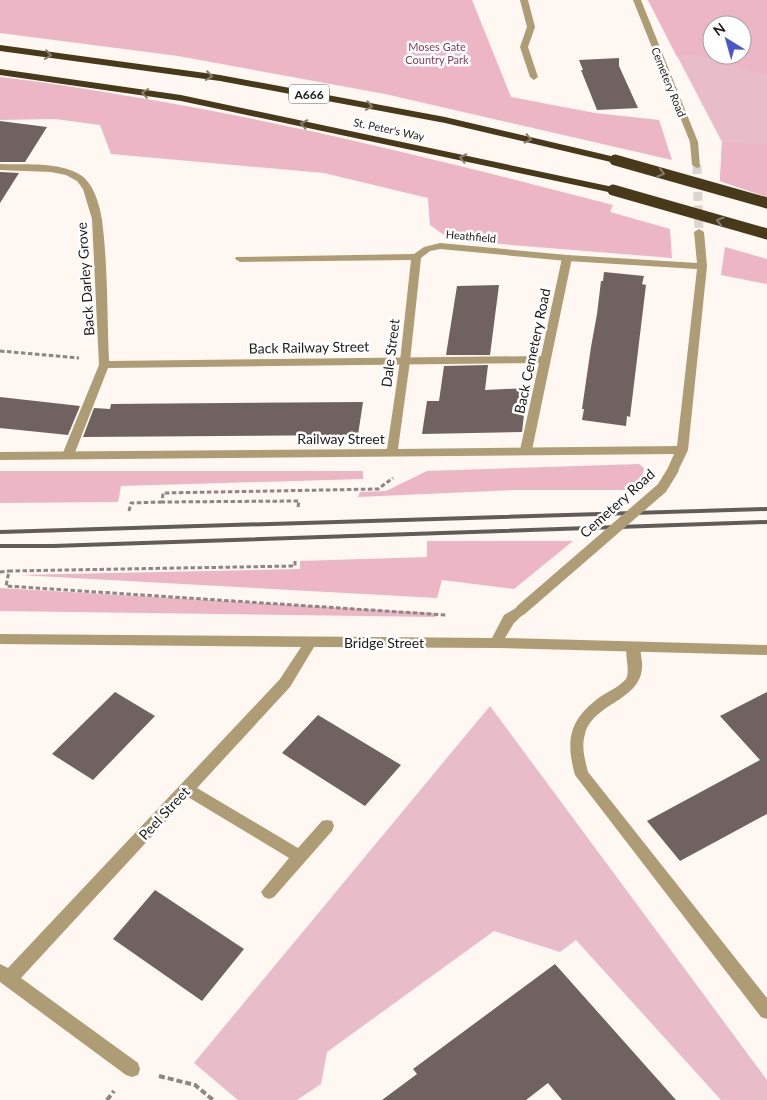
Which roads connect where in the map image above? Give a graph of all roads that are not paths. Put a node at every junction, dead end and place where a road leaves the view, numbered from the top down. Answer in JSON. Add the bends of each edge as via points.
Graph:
{"nodes":[{"id":1,"x":524,"y":0,"type":"edge"},
{"id":2,"x":637,"y":0,"type":"edge"},
{"id":3,"x":0,"y":48,"type":"edge"},
{"id":4,"x":0,"y":72,"type":"edge"},
{"id":5,"x":534,"y":77,"type":"dead end"},
{"id":6,"x":697,"y":165,"type":"tunnel mouth"},
{"id":7,"x":0,"y":167,"type":"edge"},
{"id":8,"x":767,"y":203,"type":"edge"},
{"id":9,"x":699,"y":232,"type":"tunnel mouth"},
{"id":10,"x":767,"y":234,"type":"edge"},
{"id":11,"x":416,"y":257,"type":"junction"},
{"id":12,"x":567,"y":258,"type":"junction"},
{"id":13,"x":240,"y":259,"type":"dead end"},
{"id":14,"x":702,"y":266,"type":"junction"},
{"id":15,"x":545,"y":359,"type":"junction"},
{"id":16,"x":405,"y":361,"type":"junction"},
{"id":17,"x":104,"y":363,"type":"junction"},
{"id":18,"x":526,"y":450,"type":"junction"},
{"id":19,"x":682,"y":450,"type":"junction"},
{"id":20,"x":392,"y":452,"type":"junction"},
{"id":21,"x":68,"y":455,"type":"junction"},
{"id":22,"x":0,"y":456,"type":"edge"},
{"id":23,"x":0,"y":639,"type":"edge"},
{"id":24,"x":311,"y":641,"type":"junction"},
{"id":25,"x":496,"y":643,"type":"junction"},
{"id":26,"x":634,"y":647,"type":"junction"},
{"id":27,"x":767,"y":650,"type":"edge"},
{"id":28,"x":186,"y":789,"type":"junction"},
{"id":29,"x":327,"y":826,"type":"dead end"},
{"id":30,"x":300,"y":857,"type":"junction"},
{"id":31,"x":270,"y":892,"type":"dead end"},
{"id":32,"x":5,"y":976,"type":"edge"},
{"id":33,"x":767,"y":1011,"type":"edge"},
{"id":34,"x":132,"y":1068,"type":"road end"}],
"edges":[{"from":1,"to":5,"type":"street","via":[[531,27],[524,47]]},
{"from":2,"to":6,"type":"street","name":"Cemetery Road","via":[[694,142]]},
{"from":3,"to":8,"type":"highway","name":"St. Peter's Way","number":"A666","one_way":true,"bridge":true,"via":[[230,79],[445,120],[614,160]]},
{"from":10,"to":4,"type":"highway","name":"St. Peter's Way","number":"A666","one_way":true,"bridge":true,"via":[[613,190],[181,98]]},
{"from":7,"to":17,"type":"street","name":"Back Darley Grove","via":[[69,173],[88,188],[97,219]]},
{"from":9,"to":14,"type":"street","name":"Cemetery Road"},
{"from":11,"to":12,"type":"street","name":"Heathfield","via":[[427,249],[440,246]]},
{"from":11,"to":13,"type":"street","name":"Heathfield"},
{"from":11,"to":16,"type":"street","name":"Dale Street"},
{"from":12,"to":14,"type":"street","name":"Heathfield"},
{"from":12,"to":15,"type":"street","name":"Back Cemetery Road"},
{"from":14,"to":19,"type":"street","name":"Cemetery Road"},
{"from":15,"to":16,"type":"street","name":"Back Railway Street"},
{"from":15,"to":18,"type":"street","name":"Back Cemetery Road"},
{"from":16,"to":17,"type":"street","name":"Back Railway Street"},
{"from":16,"to":20,"type":"street","name":"Dale Street"},
{"from":17,"to":21,"type":"street","name":"Back Darley Grove"},
{"from":18,"to":19,"type":"street","name":"Railway Street"},
{"from":18,"to":20,"type":"street","name":"Railway Street"},
{"from":19,"to":25,"type":"street","name":"Cemetery Road","bridge":true,"via":[[662,488],[509,619]]},
{"from":20,"to":21,"type":"street","name":"Railway Street"},
{"from":21,"to":22,"type":"street","name":"Railway Street"},
{"from":23,"to":24,"type":"street","name":"Bridge Street"},
{"from":24,"to":25,"type":"street","name":"Bridge Street"},
{"from":24,"to":28,"type":"street","name":"Peel Street","via":[[285,683]]},
{"from":25,"to":26,"type":"street","name":"Bridge Street"},
{"from":26,"to":27,"type":"street","name":"Bridge Street"},
{"from":26,"to":33,"type":"street","via":[[635,676],[630,685],[584,718],[576,735],[575,755],[582,775]]},
{"from":28,"to":30,"type":"street"},
{"from":28,"to":32,"type":"street","name":"Peel Street"},
{"from":29,"to":30,"type":"street"},
{"from":30,"to":31,"type":"street"},
{"from":32,"to":34,"type":"street"}]}
